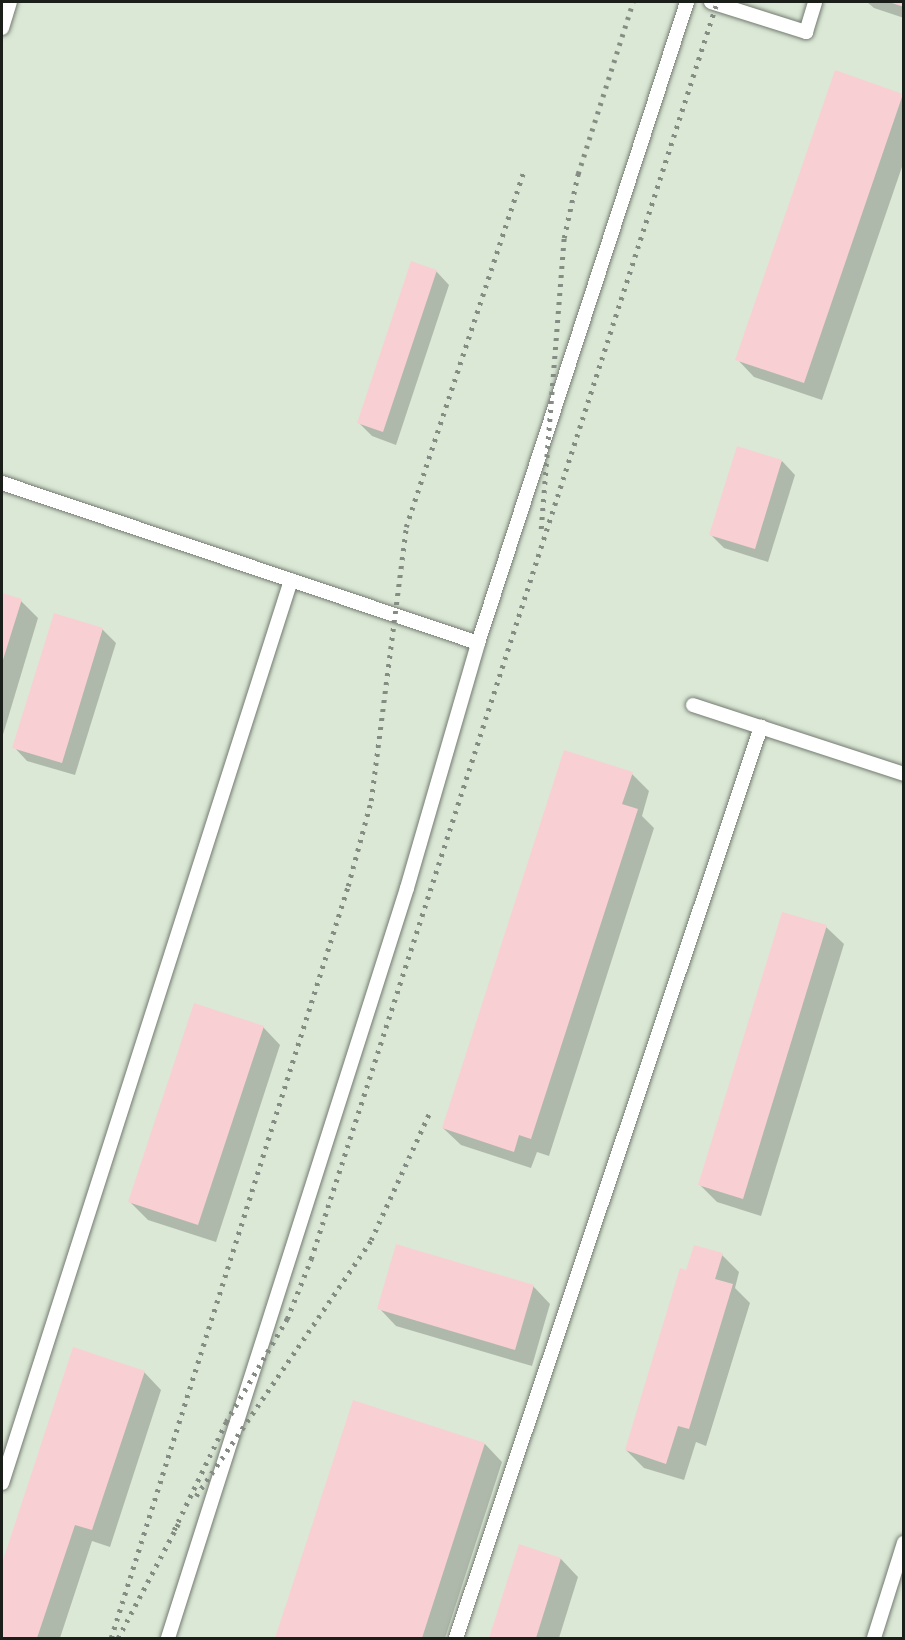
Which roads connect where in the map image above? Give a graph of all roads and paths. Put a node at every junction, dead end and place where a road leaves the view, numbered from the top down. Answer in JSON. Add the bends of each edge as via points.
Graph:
{"nodes":[{"id":1,"x":10,"y":2,"type":"edge"},
{"id":2,"x":687,"y":2,"type":"edge"},
{"id":3,"x":711,"y":2,"type":"edge"},
{"id":4,"x":815,"y":2,"type":"edge"},
{"id":5,"x":2,"y":28,"type":"edge"},
{"id":6,"x":2,"y":483,"type":"edge"},
{"id":7,"x":291,"y":580,"type":"junction"},
{"id":8,"x":478,"y":643,"type":"junction"},
{"id":9,"x":693,"y":705,"type":"dead end"},
{"id":10,"x":761,"y":728,"type":"junction"},
{"id":11,"x":903,"y":774,"type":"edge"},
{"id":12,"x":2,"y":1483,"type":"edge"},
{"id":13,"x":903,"y":1543,"type":"edge"},
{"id":14,"x":168,"y":1638,"type":"edge"},
{"id":15,"x":456,"y":1638,"type":"edge"},
{"id":16,"x":874,"y":1638,"type":"edge"}],
"edges":[{"from":1,"to":5,"type":"lane"},
{"from":2,"to":8,"type":"lane"},
{"from":3,"to":4,"type":"lane","via":[[806,32]]},
{"from":6,"to":7,"type":"lane"},
{"from":7,"to":8,"type":"lane"},
{"from":7,"to":12,"type":"lane"},
{"from":8,"to":14,"type":"lane","via":[[404,900]]},
{"from":9,"to":10,"type":"lane"},
{"from":10,"to":11,"type":"lane"},
{"from":10,"to":15,"type":"lane"},
{"from":13,"to":16,"type":"lane"}]}
